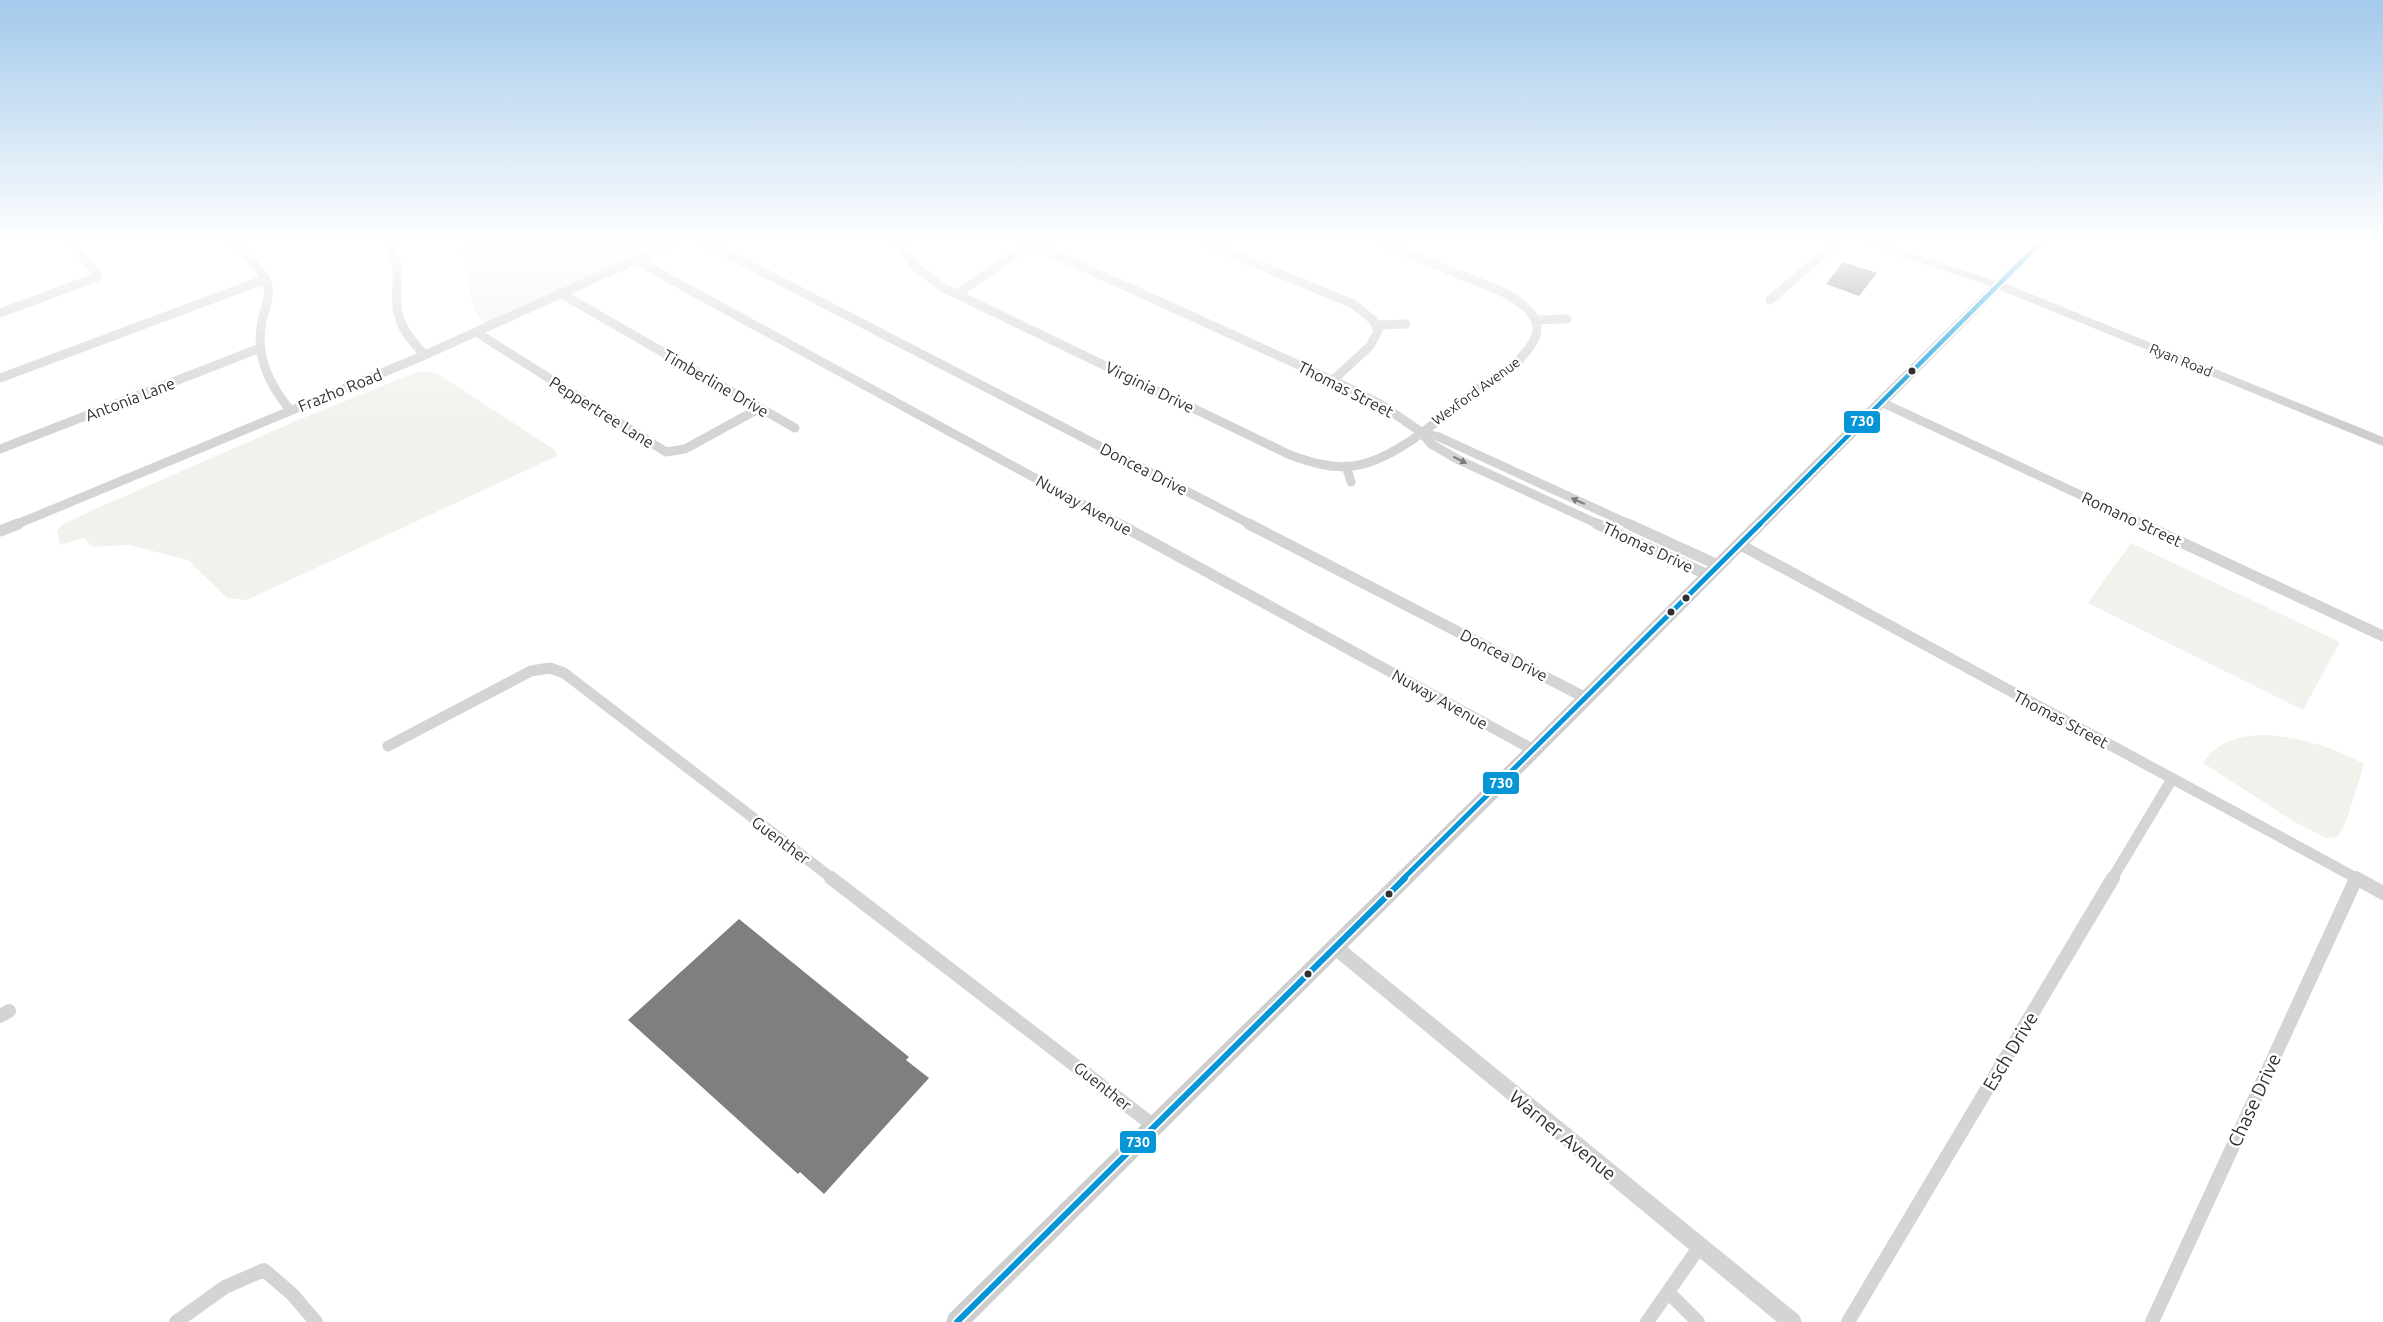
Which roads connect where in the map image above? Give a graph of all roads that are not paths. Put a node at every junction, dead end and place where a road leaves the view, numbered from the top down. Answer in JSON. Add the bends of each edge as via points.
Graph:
{"nodes":[{"id":1,"x":29,"y":303,"type":"edge"},
{"id":2,"x":202,"y":303,"type":"edge"},
{"id":3,"x":267,"y":303,"type":"edge"},
{"id":4,"x":397,"y":303,"type":"edge"},
{"id":5,"x":539,"y":303,"type":"edge"},
{"id":6,"x":577,"y":303,"type":"edge"},
{"id":7,"x":713,"y":303,"type":"edge"},
{"id":8,"x":822,"y":303,"type":"edge"},
{"id":9,"x":975,"y":303,"type":"edge"},
{"id":10,"x":1162,"y":303,"type":"edge"},
{"id":11,"x":1350,"y":303,"type":"edge"},
{"id":12,"x":1521,"y":303,"type":"edge"},
{"id":13,"x":1980,"y":303,"type":"edge"},
{"id":14,"x":2041,"y":303,"type":"edge"},
{"id":15,"x":0,"y":313,"type":"edge"},
{"id":16,"x":1567,"y":319,"type":"dead end"},
{"id":17,"x":1535,"y":320,"type":"junction"},
{"id":18,"x":1406,"y":324,"type":"dead end"},
{"id":19,"x":1376,"y":325,"type":"junction"},
{"id":20,"x":476,"y":332,"type":"junction"},
{"id":21,"x":260,"y":348,"type":"junction"},
{"id":22,"x":425,"y":355,"type":"junction"},
{"id":23,"x":0,"y":378,"type":"edge"},
{"id":24,"x":1332,"y":380,"type":"junction"},
{"id":25,"x":1881,"y":402,"type":"junction"},
{"id":26,"x":760,"y":408,"type":"junction"},
{"id":27,"x":290,"y":410,"type":"junction"},
{"id":28,"x":795,"y":428,"type":"dead end"},
{"id":29,"x":1421,"y":432,"type":"junction"},
{"id":30,"x":2383,"y":442,"type":"edge"},
{"id":31,"x":0,"y":449,"type":"edge"},
{"id":32,"x":1346,"y":466,"type":"junction"},
{"id":33,"x":1351,"y":482,"type":"dead end"},
{"id":34,"x":1545,"y":486,"type":"junction"},
{"id":35,"x":1536,"y":495,"type":"junction"},
{"id":36,"x":1595,"y":508,"type":"junction"},
{"id":37,"x":1588,"y":520,"type":"junction"},
{"id":38,"x":0,"y":530,"type":"edge"},
{"id":39,"x":1739,"y":544,"type":"junction"},
{"id":40,"x":1713,"y":570,"type":"junction"},
{"id":41,"x":2383,"y":636,"type":"edge"},
{"id":42,"x":1586,"y":698,"type":"junction"},
{"id":43,"x":388,"y":746,"type":"dead end"},
{"id":44,"x":1534,"y":750,"type":"junction"},
{"id":45,"x":2172,"y":779,"type":"junction"},
{"id":46,"x":2356,"y":879,"type":"junction"},
{"id":47,"x":2383,"y":893,"type":"edge"},
{"id":48,"x":1335,"y":947,"type":"junction"},
{"id":49,"x":1154,"y":1126,"type":"junction"},
{"id":50,"x":1700,"y":1246,"type":"junction"},
{"id":51,"x":1668,"y":1292,"type":"junction"},
{"id":52,"x":176,"y":1322,"type":"edge"},
{"id":53,"x":316,"y":1322,"type":"edge"},
{"id":54,"x":957,"y":1322,"type":"edge"},
{"id":55,"x":1647,"y":1322,"type":"edge"},
{"id":56,"x":1698,"y":1322,"type":"edge"},
{"id":57,"x":1792,"y":1322,"type":"edge"},
{"id":58,"x":1848,"y":1322,"type":"edge"},
{"id":59,"x":2152,"y":1322,"type":"edge"}],
"edges":[{"from":1,"to":15,"type":"street"},
{"from":2,"to":23,"type":"street"},
{"from":3,"to":21,"type":"street"},
{"from":4,"to":22,"type":"street","via":[[406,335]]},
{"from":5,"to":20,"type":"street","name":"Frazho Road"},
{"from":6,"to":26,"type":"street","name":"Timberline Drive"},
{"from":7,"to":44,"type":"street","name":"Nuway Avenue"},
{"from":8,"to":42,"type":"street","name":"Doncea Drive"},
{"from":9,"to":32,"type":"street","name":"Virginia Drive","via":[[1290,455],[1315,464]]},
{"from":10,"to":24,"type":"street","name":"Thomas Street"},
{"from":11,"to":19,"type":"street"},
{"from":12,"to":17,"type":"street"},
{"from":13,"to":25,"type":"main road"},
{"from":14,"to":30,"type":"main road","name":"Ryan Road"},
{"from":16,"to":17,"type":"street"},
{"from":17,"to":29,"type":"street","name":"Wexford Avenue","via":[[1535,342],[1529,351]]},
{"from":18,"to":19,"type":"street"},
{"from":19,"to":24,"type":"street","via":[[1376,338],[1370,346]]},
{"from":20,"to":22,"type":"street","name":"Frazho Road"},
{"from":20,"to":26,"type":"street","name":"Peppertree Lane","via":[[666,452],[685,449]]},
{"from":21,"to":27,"type":"street","via":[[269,381]]},
{"from":21,"to":31,"type":"street","name":"Antonia Lane"},
{"from":22,"to":27,"type":"street","name":"Frazho Road"},
{"from":24,"to":29,"type":"street","name":"Thomas Street","via":[[1382,405]]},
{"from":25,"to":39,"type":"main road"},
{"from":25,"to":41,"type":"street","name":"Romano Street"},
{"from":26,"to":28,"type":"street","name":"Timberline Drive"},
{"from":27,"to":38,"type":"street","name":"Frazho Road"},
{"from":29,"to":32,"type":"street","name":"Virginia Drive","via":[[1386,456]]},
{"from":29,"to":34,"type":"street","name":"Thomas Street","via":[[1439,437]]},
{"from":29,"to":35,"type":"street","name":"Thomas Drive","one_way":true,"via":[[1431,444],[1459,460]]},
{"from":32,"to":33,"type":"street"},
{"from":34,"to":35,"type":"street"},
{"from":36,"to":34,"type":"street","name":"Thomas Street","one_way":true},
{"from":35,"to":37,"type":"street","name":"Thomas Drive"},
{"from":36,"to":37,"type":"street","name":"Thomas Drive"},
{"from":36,"to":40,"type":"street","name":"Thomas Street"},
{"from":37,"to":40,"type":"street","name":"Thomas Drive"},
{"from":39,"to":40,"type":"main road"},
{"from":39,"to":45,"type":"street","name":"Thomas Street"},
{"from":40,"to":42,"type":"main road"},
{"from":42,"to":44,"type":"main road"},
{"from":43,"to":49,"type":"street","name":"Guenther","via":[[531,671],[550,668],[564,673]]},
{"from":44,"to":48,"type":"main road"},
{"from":45,"to":46,"type":"street","name":"Thomas Street"},
{"from":45,"to":58,"type":"street","name":"Esch Drive"},
{"from":46,"to":47,"type":"street","name":"Thomas Street"},
{"from":46,"to":59,"type":"street","name":"Chase Drive"},
{"from":48,"to":49,"type":"main road"},
{"from":48,"to":50,"type":"street","name":"Warner Avenue"},
{"from":49,"to":54,"type":"main road"},
{"from":50,"to":51,"type":"street"},
{"from":50,"to":57,"type":"street","name":"Warner Avenue"},
{"from":51,"to":55,"type":"street"},
{"from":51,"to":56,"type":"street"},
{"from":52,"to":53,"type":"street","via":[[225,1287],[264,1270],[292,1294]]}]}
